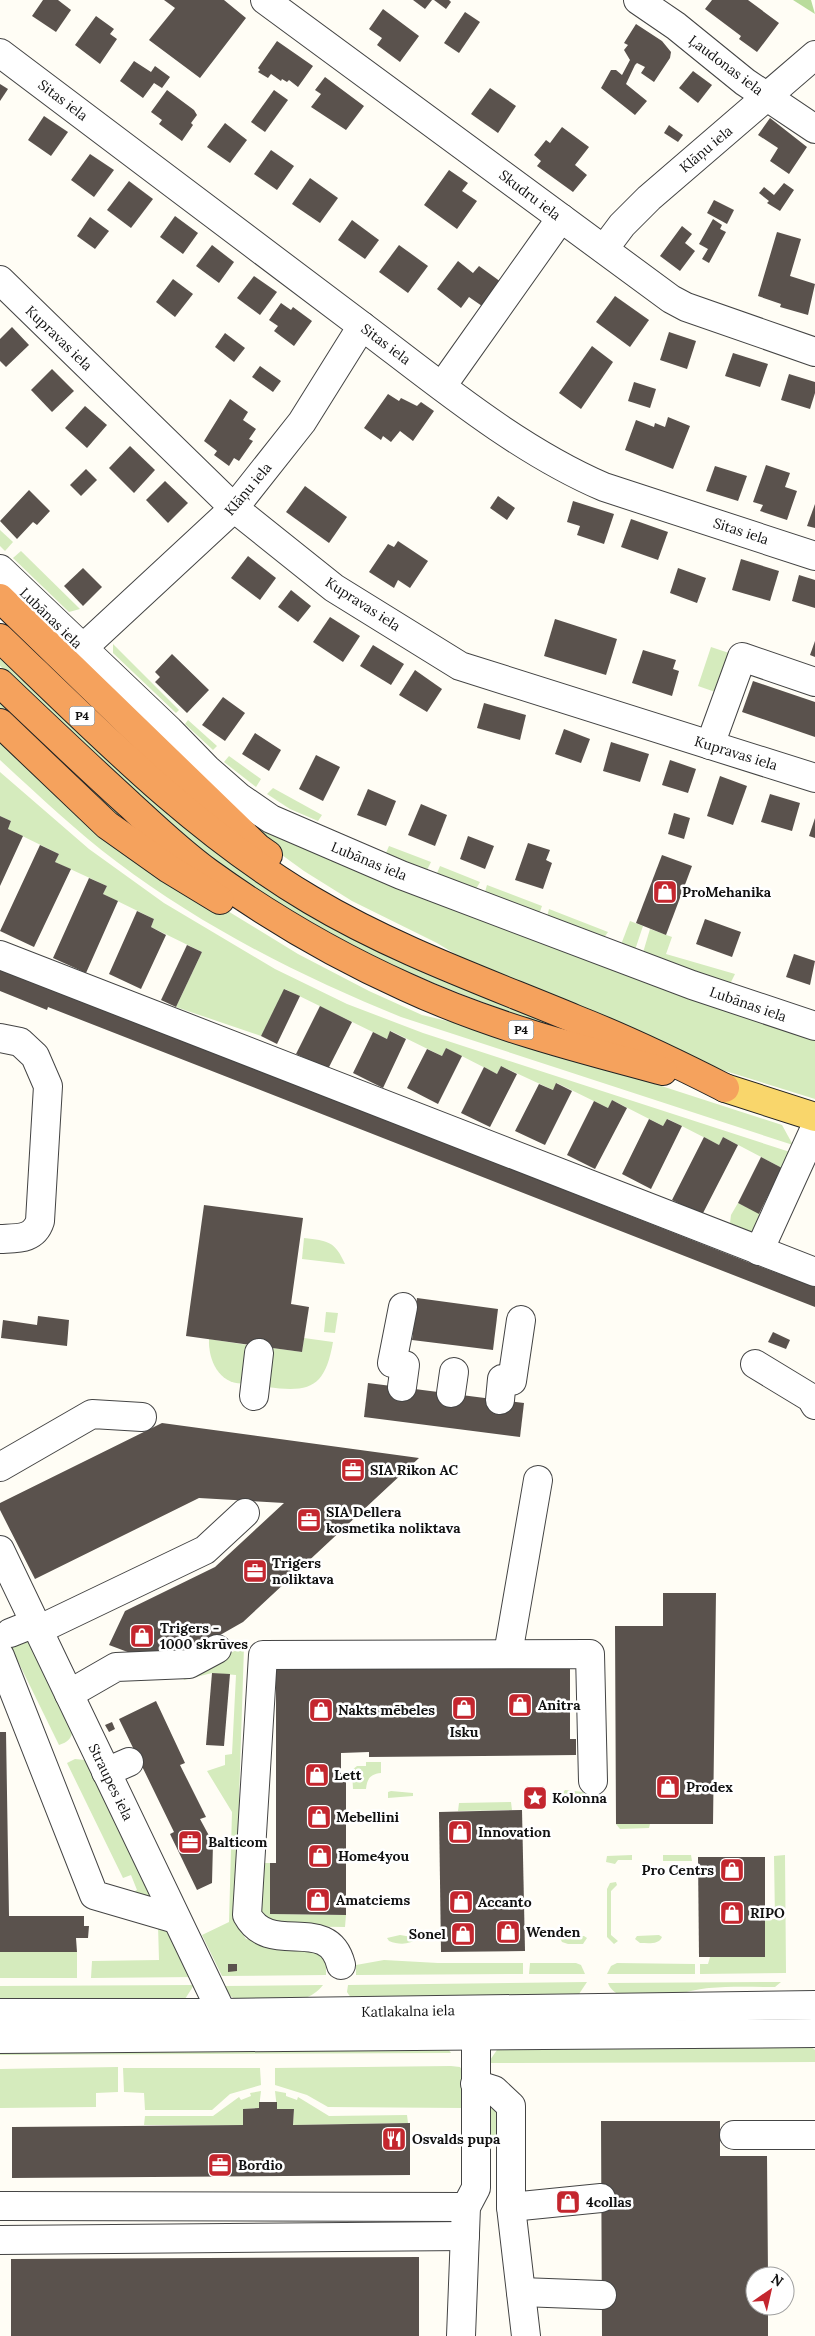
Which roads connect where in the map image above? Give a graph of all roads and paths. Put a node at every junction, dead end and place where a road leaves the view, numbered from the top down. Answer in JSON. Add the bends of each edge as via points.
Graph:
{"nodes":[{"id":1,"x":265,"y":0,"type":"edge"},
{"id":2,"x":638,"y":0,"type":"edge"},
{"id":3,"x":0,"y":53,"type":"edge"},
{"id":4,"x":815,"y":55,"type":"edge"},
{"id":5,"x":768,"y":97,"type":"junction"},
{"id":6,"x":815,"y":129,"type":"edge"},
{"id":7,"x":561,"y":218,"type":"junction"},
{"id":8,"x":604,"y":249,"type":"junction"},
{"id":9,"x":0,"y":280,"type":"edge"},
{"id":10,"x":362,"y":326,"type":"junction"},
{"id":11,"x":815,"y":352,"type":"edge"},
{"id":12,"x":442,"y":386,"type":"junction"},
{"id":13,"x":234,"y":508,"type":"junction"},
{"id":14,"x":815,"y":556,"type":"edge"},
{"id":15,"x":0,"y":569,"type":"edge"},
{"id":16,"x":0,"y":598,"type":"edge"},
{"id":17,"x":0,"y":638,"type":"edge"},
{"id":18,"x":83,"y":648,"type":"junction"},
{"id":19,"x":815,"y":682,"type":"edge"},
{"id":20,"x":0,"y":683,"type":"edge"},
{"id":21,"x":0,"y":723,"type":"edge"},
{"id":22,"x":710,"y":745,"type":"junction"},
{"id":23,"x":815,"y":778,"type":"edge"},
{"id":24,"x":325,"y":947,"type":"junction"},
{"id":25,"x":398,"y":947,"type":"junction"},
{"id":26,"x":0,"y":955,"type":"edge"},
{"id":27,"x":815,"y":1026,"type":"edge"},
{"id":28,"x":0,"y":1038,"type":"edge"},
{"id":29,"x":725,"y":1088,"type":"junction"},
{"id":30,"x":815,"y":1117,"type":"edge"},
{"id":31,"x":815,"y":1128,"type":"edge"},
{"id":32,"x":0,"y":1239,"type":"edge"},
{"id":33,"x":759,"y":1251,"type":"junction"},
{"id":34,"x":815,"y":1272,"type":"edge"},
{"id":35,"x":403,"y":1307,"type":"dead end"},
{"id":36,"x":521,"y":1320,"type":"dead end"},
{"id":37,"x":260,"y":1353,"type":"dead end"},
{"id":38,"x":755,"y":1364,"type":"dead end"},
{"id":39,"x":400,"y":1372,"type":"dead end"},
{"id":40,"x":505,"y":1387,"type":"dead end"},
{"id":41,"x":254,"y":1396,"type":"dead end"},
{"id":42,"x":815,"y":1405,"type":"edge"},
{"id":43,"x":142,"y":1417,"type":"dead end"},
{"id":44,"x":0,"y":1467,"type":"edge"},
{"id":45,"x":538,"y":1480,"type":"dead end"},
{"id":46,"x":245,"y":1513,"type":"dead end"},
{"id":47,"x":0,"y":1550,"type":"edge"},
{"id":48,"x":21,"y":1635,"type":"edge"},
{"id":49,"x":217,"y":1650,"type":"dead end"},
{"id":50,"x":508,"y":1654,"type":"junction"},
{"id":51,"x":7,"y":1692,"type":"edge"},
{"id":52,"x":69,"y":1694,"type":"junction"},
{"id":53,"x":593,"y":1781,"type":"dead end"},
{"id":54,"x":176,"y":1919,"type":"junction"},
{"id":55,"x":341,"y":1965,"type":"dead end"},
{"id":56,"x":815,"y":2006,"type":"edge"},
{"id":57,"x":0,"y":2013,"type":"edge"},
{"id":58,"x":222,"y":2013,"type":"junction"},
{"id":59,"x":475,"y":2022,"type":"junction"},
{"id":60,"x":62,"y":2026,"type":"junction"},
{"id":61,"x":815,"y":2033,"type":"edge"},
{"id":62,"x":0,"y":2039,"type":"edge"},
{"id":63,"x":475,"y":2084,"type":"junction"},
{"id":64,"x":734,"y":2135,"type":"dead end"},
{"id":65,"x":815,"y":2135,"type":"edge"},
{"id":66,"x":601,"y":2198,"type":"dead end"},
{"id":67,"x":0,"y":2206,"type":"edge"},
{"id":68,"x":142,"y":2206,"type":"junction"},
{"id":69,"x":307,"y":2206,"type":"junction"},
{"id":70,"x":466,"y":2207,"type":"junction"},
{"id":71,"x":511,"y":2207,"type":"junction"},
{"id":72,"x":465,"y":2236,"type":"junction"},
{"id":73,"x":308,"y":2238,"type":"junction"},
{"id":74,"x":143,"y":2239,"type":"junction"},
{"id":75,"x":0,"y":2240,"type":"edge"},
{"id":76,"x":520,"y":2292,"type":"junction"},
{"id":77,"x":602,"y":2294,"type":"dead end"},
{"id":78,"x":461,"y":2336,"type":"edge"},
{"id":79,"x":526,"y":2336,"type":"edge"}],
"edges":[{"from":1,"to":7,"type":"street","name":"Skudru iela"},
{"from":2,"to":5,"type":"street","name":"Ļaudonas iela"},
{"from":3,"to":10,"type":"street","name":"Sitas iela"},
{"from":4,"to":5,"type":"street","name":"Klāņu iela"},
{"from":5,"to":6,"type":"street","name":"Ļaudonas iela"},
{"from":5,"to":8,"type":"street","name":"Klāņu iela","via":[[649,198]]},
{"from":7,"to":8,"type":"street","name":"Skudru iela"},
{"from":7,"to":12,"type":"street"},
{"from":8,"to":11,"type":"street","name":"Skudru iela","via":[[678,303]]},
{"from":9,"to":13,"type":"street","name":"Kupravas iela"},
{"from":10,"to":12,"type":"street","name":"Sitas iela"},
{"from":10,"to":13,"type":"street","name":"Klāņu iela","via":[[302,422]]},
{"from":12,"to":14,"type":"street","name":"Sitas iela","via":[[571,473],[604,487]]},
{"from":13,"to":18,"type":"street","name":"Klāņu iela"},
{"from":13,"to":22,"type":"street","name":"Kupravas iela","via":[[334,588],[460,666]]},
{"from":15,"to":18,"type":"street","name":"Lubānas iela"},
{"from":16,"to":25,"type":"highway","via":[[258,848]]},
{"from":17,"to":25,"type":"highway","number":"P4","via":[[198,822],[252,864]]},
{"from":18,"to":27,"type":"street","name":"Lubānas iela","via":[[207,769],[271,819],[401,875],[692,985]]},
{"from":19,"to":22,"type":"street","via":[[742,657]]},
{"from":20,"to":24,"type":"highway","number":"P4","via":[[176,847],[261,908]]},
{"from":21,"to":24,"type":"highway","via":[[107,825],[169,869],[252,920]]},
{"from":22,"to":23,"type":"street","name":"Kupravas iela"},
{"from":24,"to":29,"type":"highway","number":"P4","via":[[406,988],[466,1011],[570,1046]]},
{"from":25,"to":29,"type":"highway","number":"P4","via":[[656,1053]]},
{"from":26,"to":33,"type":"street"},
{"from":28,"to":32,"type":"street","via":[[20,1042],[34,1056],[48,1086],[38,1229],[27,1238]]},
{"from":29,"to":30,"type":"main road","number":"P4"},
{"from":31,"to":33,"type":"street"},
{"from":33,"to":34,"type":"street"},
{"from":35,"to":39,"type":"street"},
{"from":36,"to":40,"type":"street"},
{"from":37,"to":41,"type":"street"},
{"from":38,"to":42,"type":"street","via":[[811,1398]]},
{"from":43,"to":44,"type":"street","via":[[92,1414]]},
{"from":45,"to":50,"type":"street"},
{"from":46,"to":48,"type":"street","via":[[205,1550]]},
{"from":47,"to":48,"type":"street","name":"Straupes iela"},
{"from":48,"to":51,"type":"street"},
{"from":48,"to":52,"type":"street","name":"Straupes iela"},
{"from":49,"to":52,"type":"street","via":[[189,1664],[116,1668]]},
{"from":50,"to":53,"type":"street","via":[[590,1654]]},
{"from":50,"to":55,"type":"street","via":[[264,1655],[247,1915],[252,1925],[266,1933],[322,1939],[332,1944]]},
{"from":51,"to":54,"type":"street","via":[[94,1895]]},
{"from":52,"to":54,"type":"street","name":"Straupes iela","via":[[118,1767]]},
{"from":54,"to":58,"type":"street","name":"Straupes iela"},
{"from":56,"to":59,"type":"street","name":"Katlakalna iela"},
{"from":57,"to":60,"type":"street","name":"Katlakalna iela"},
{"from":58,"to":59,"type":"street","name":"Katlakalna iela"},
{"from":58,"to":60,"type":"street","name":"Katlakalna iela"},
{"from":59,"to":60,"type":"street","name":"Katlakalna iela"},
{"from":59,"to":61,"type":"street","name":"Katlakalna iela"},
{"from":59,"to":63,"type":"street"},
{"from":60,"to":62,"type":"street","name":"Katlakalna iela"},
{"from":63,"to":70,"type":"street","via":[[476,2188]]},
{"from":63,"to":71,"type":"street","via":[[494,2090],[511,2106]]},
{"from":64,"to":65,"type":"street"},
{"from":66,"to":71,"type":"street"},
{"from":67,"to":68,"type":"street"},
{"from":68,"to":69,"type":"street"},
{"from":68,"to":74,"type":"street"},
{"from":69,"to":70,"type":"street"},
{"from":69,"to":73,"type":"street"},
{"from":70,"to":72,"type":"street"},
{"from":71,"to":76,"type":"street"},
{"from":72,"to":73,"type":"street"},
{"from":72,"to":78,"type":"street"},
{"from":73,"to":74,"type":"street"},
{"from":74,"to":75,"type":"street"},
{"from":76,"to":77,"type":"street"},
{"from":76,"to":79,"type":"street"}]}
